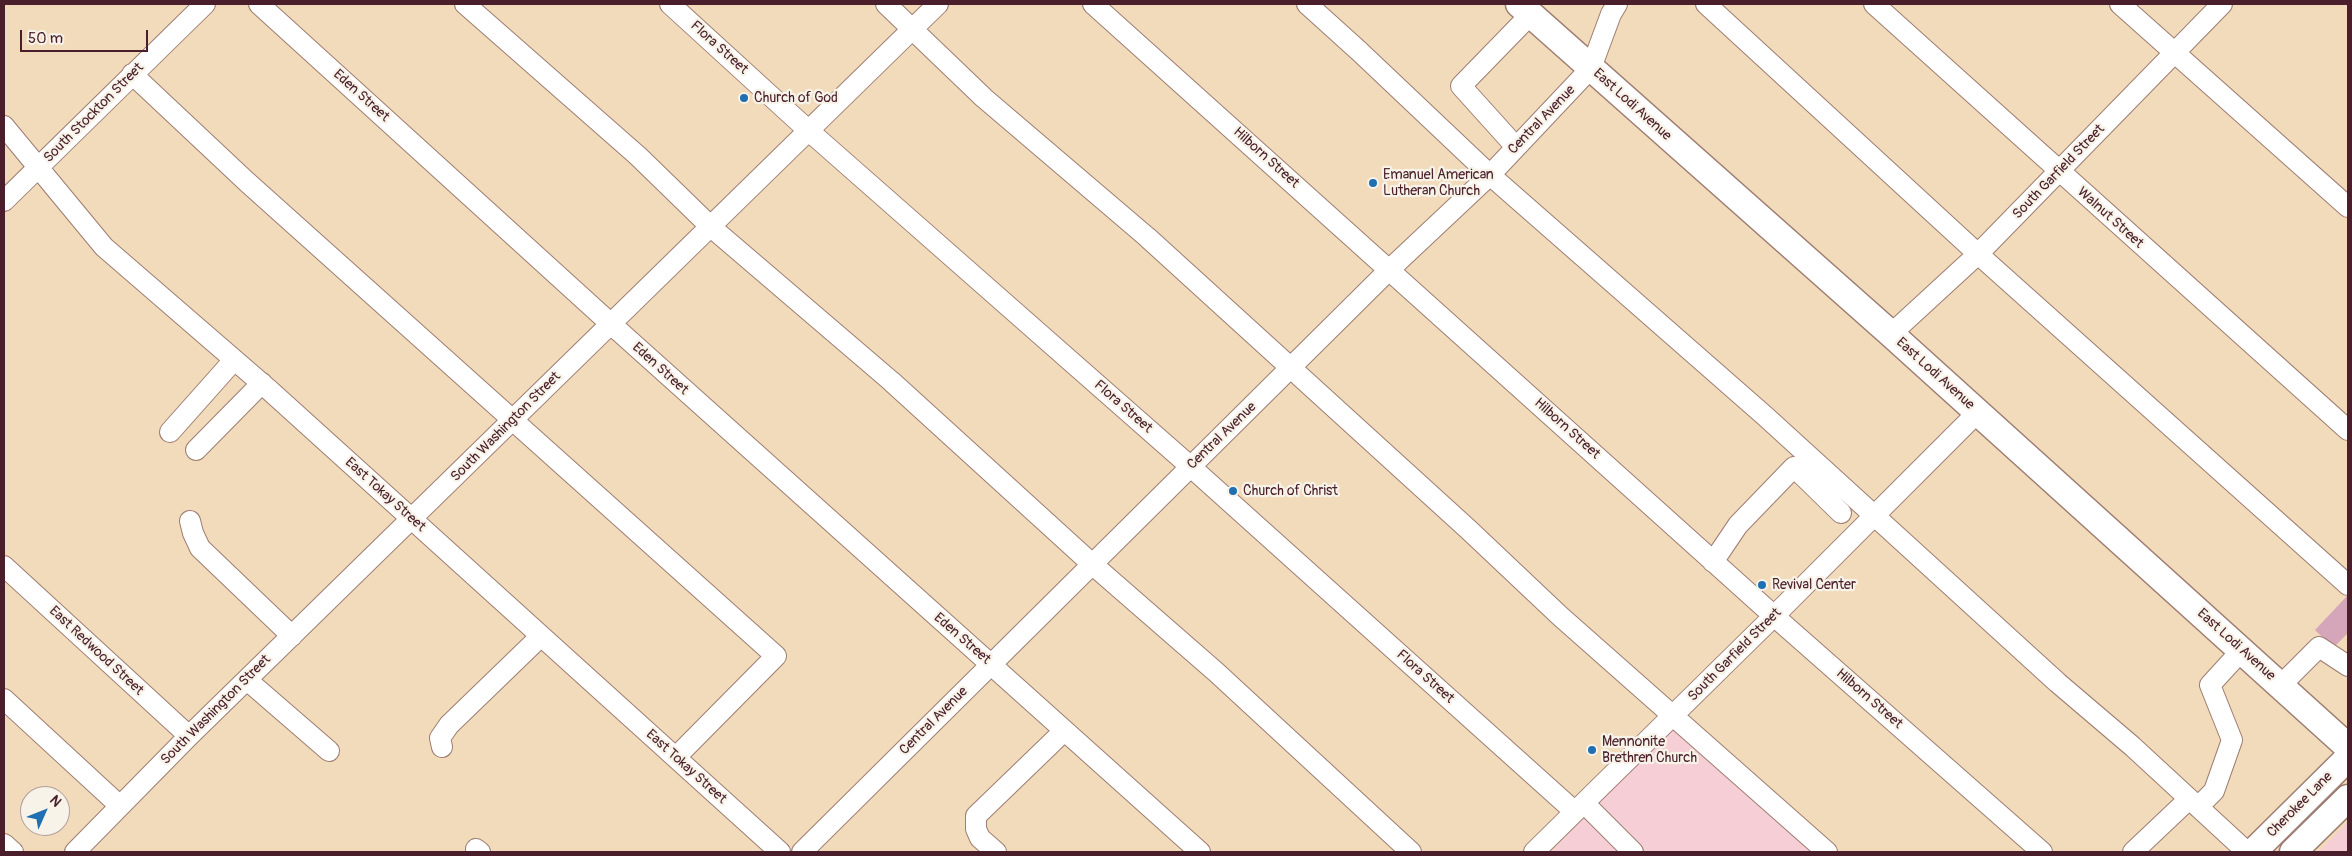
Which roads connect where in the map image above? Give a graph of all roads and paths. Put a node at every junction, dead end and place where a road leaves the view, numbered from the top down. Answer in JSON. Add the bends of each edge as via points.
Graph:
{"nodes":[{"id":1,"x":205,"y":4,"type":"edge"},
{"id":2,"x":259,"y":4,"type":"edge"},
{"id":3,"x":465,"y":4,"type":"edge"},
{"id":4,"x":670,"y":4,"type":"edge"},
{"id":5,"x":886,"y":4,"type":"edge"},
{"id":6,"x":938,"y":4,"type":"edge"},
{"id":7,"x":1093,"y":4,"type":"edge"},
{"id":8,"x":1306,"y":4,"type":"edge"},
{"id":9,"x":1618,"y":4,"type":"edge"},
{"id":10,"x":1706,"y":4,"type":"edge"},
{"id":11,"x":1874,"y":4,"type":"edge"},
{"id":12,"x":2120,"y":4,"type":"edge"},
{"id":13,"x":2222,"y":4,"type":"edge"},
{"id":14,"x":1525,"y":9,"type":"edge"},
{"id":15,"x":914,"y":29,"type":"junction"},
{"id":16,"x":2174,"y":53,"type":"junction"},
{"id":17,"x":1591,"y":68,"type":"junction"},
{"id":18,"x":132,"y":74,"type":"junction"},
{"id":19,"x":4,"y":126,"type":"edge"},
{"id":20,"x":809,"y":131,"type":"junction"},
{"id":21,"x":1516,"y":147,"type":"junction"},
{"id":22,"x":37,"y":169,"type":"junction"},
{"id":23,"x":2059,"y":172,"type":"junction"},
{"id":24,"x":1490,"y":175,"type":"junction"},
{"id":25,"x":4,"y":201,"type":"edge"},
{"id":26,"x":2348,"y":208,"type":"edge"},
{"id":27,"x":711,"y":227,"type":"junction"},
{"id":28,"x":1978,"y":254,"type":"junction"},
{"id":29,"x":1390,"y":269,"type":"junction"},
{"id":30,"x":610,"y":324,"type":"junction"},
{"id":31,"x":1891,"y":334,"type":"junction"},
{"id":32,"x":234,"y":360,"type":"junction"},
{"id":33,"x":1290,"y":370,"type":"junction"},
{"id":34,"x":262,"y":384,"type":"junction"},
{"id":35,"x":1977,"y":412,"type":"junction"},
{"id":36,"x":513,"y":421,"type":"junction"},
{"id":37,"x":2348,"y":430,"type":"edge"},
{"id":38,"x":170,"y":432,"type":"dead end"},
{"id":39,"x":196,"y":450,"type":"dead end"},
{"id":40,"x":1191,"y":467,"type":"junction"},
{"id":41,"x":1842,"y":513,"type":"dead end"},
{"id":42,"x":1876,"y":515,"type":"junction"},
{"id":43,"x":190,"y":520,"type":"dead end"},
{"id":44,"x":412,"y":520,"type":"junction"},
{"id":45,"x":1713,"y":562,"type":"junction"},
{"id":46,"x":1092,"y":564,"type":"junction"},
{"id":47,"x":4,"y":566,"type":"edge"},
{"id":48,"x":2348,"y":585,"type":"edge"},
{"id":49,"x":1774,"y":616,"type":"junction"},
{"id":50,"x":292,"y":636,"type":"junction"},
{"id":51,"x":541,"y":636,"type":"junction"},
{"id":52,"x":2242,"y":650,"type":"junction"},
{"id":53,"x":991,"y":664,"type":"junction"},
{"id":54,"x":2348,"y":666,"type":"edge"},
{"id":55,"x":247,"y":680,"type":"junction"},
{"id":56,"x":2281,"y":684,"type":"junction"},
{"id":57,"x":4,"y":699,"type":"edge"},
{"id":58,"x":1673,"y":717,"type":"junction"},
{"id":59,"x":1064,"y":731,"type":"junction"},
{"id":60,"x":189,"y":736,"type":"junction"},
{"id":61,"x":442,"y":747,"type":"dead end"},
{"id":62,"x":2348,"y":747,"type":"edge"},
{"id":63,"x":330,"y":751,"type":"dead end"},
{"id":64,"x":676,"y":757,"type":"junction"},
{"id":65,"x":2348,"y":758,"type":"edge"},
{"id":66,"x":2348,"y":798,"type":"edge"},
{"id":67,"x":2194,"y":803,"type":"junction"},
{"id":68,"x":120,"y":806,"type":"junction"},
{"id":69,"x":1579,"y":807,"type":"junction"},
{"id":70,"x":4,"y":844,"type":"edge"},
{"id":71,"x":13,"y":852,"type":"edge"},
{"id":72,"x":75,"y":852,"type":"edge"},
{"id":73,"x":780,"y":852,"type":"edge"},
{"id":74,"x":802,"y":852,"type":"edge"},
{"id":75,"x":996,"y":852,"type":"edge"},
{"id":76,"x":1200,"y":852,"type":"edge"},
{"id":77,"x":1411,"y":852,"type":"edge"},
{"id":78,"x":1534,"y":852,"type":"edge"},
{"id":79,"x":1633,"y":852,"type":"edge"},
{"id":80,"x":1827,"y":852,"type":"edge"},
{"id":81,"x":2042,"y":852,"type":"edge"},
{"id":82,"x":2134,"y":852,"type":"edge"},
{"id":83,"x":2247,"y":852,"type":"edge"},
{"id":84,"x":2253,"y":852,"type":"edge"},
{"id":85,"x":2293,"y":852,"type":"edge"}],
"edges":[{"from":1,"to":18,"type":"street","name":"South Stockton Street"},
{"from":2,"to":30,"type":"street","name":"Eden Street"},
{"from":3,"to":27,"type":"street","via":[[638,156]]},
{"from":4,"to":20,"type":"street","name":"Flora Street"},
{"from":5,"to":15,"type":"street"},
{"from":6,"to":15,"type":"street","name":"South Washington Street"},
{"from":7,"to":29,"type":"street","name":"Hilborn Street"},
{"from":8,"to":24,"type":"street"},
{"from":9,"to":17,"type":"street","name":"Central Avenue","via":[[1611,14]]},
{"from":10,"to":28,"type":"street"},
{"from":11,"to":23,"type":"street","name":"Walnut Street"},
{"from":12,"to":16,"type":"street"},
{"from":13,"to":16,"type":"street","name":"South Garfield Street"},
{"from":14,"to":17,"type":"main road","name":"East Lodi Avenue"},
{"from":14,"to":21,"type":"street","via":[[1461,86]]},
{"from":15,"to":20,"type":"street","name":"South Washington Street"},
{"from":15,"to":33,"type":"street","via":[[984,98],[1147,238]]},
{"from":16,"to":23,"type":"street","name":"South Garfield Street"},
{"from":16,"to":26,"type":"street"},
{"from":17,"to":21,"type":"street","name":"Central Avenue"},
{"from":17,"to":31,"type":"main road","name":"East Lodi Avenue"},
{"from":18,"to":22,"type":"street","name":"South Stockton Street"},
{"from":18,"to":36,"type":"street"},
{"from":19,"to":22,"type":"street","name":"East Tokay Street"},
{"from":20,"to":27,"type":"street","name":"South Washington Street"},
{"from":20,"to":40,"type":"street","name":"Flora Street"},
{"from":21,"to":24,"type":"street","name":"Central Avenue"},
{"from":22,"to":25,"type":"street","name":"South Stockton Street"},
{"from":22,"to":32,"type":"street","name":"East Tokay Street","via":[[104,247]]},
{"from":23,"to":28,"type":"street","name":"South Garfield Street"},
{"from":23,"to":37,"type":"street","name":"Walnut Street"},
{"from":24,"to":29,"type":"street","name":"Central Avenue"},
{"from":24,"to":42,"type":"street"},
{"from":27,"to":30,"type":"street","name":"South Washington Street"},
{"from":27,"to":46,"type":"street","via":[[891,381]]},
{"from":28,"to":31,"type":"street","name":"South Garfield Street"},
{"from":28,"to":48,"type":"street"},
{"from":29,"to":33,"type":"street","name":"Central Avenue"},
{"from":29,"to":45,"type":"street","name":"Hilborn Street"},
{"from":30,"to":36,"type":"street","name":"South Washington Street"},
{"from":30,"to":53,"type":"street","name":"Eden Street"},
{"from":31,"to":35,"type":"main road","name":"East Lodi Avenue"},
{"from":32,"to":34,"type":"street","name":"East Tokay Street"},
{"from":32,"to":38,"type":"street"},
{"from":33,"to":40,"type":"street","name":"Central Avenue"},
{"from":33,"to":58,"type":"street"},
{"from":34,"to":39,"type":"street"},
{"from":34,"to":44,"type":"street","name":"East Tokay Street"},
{"from":35,"to":42,"type":"street","name":"South Garfield Street"},
{"from":35,"to":52,"type":"main road","name":"East Lodi Avenue"},
{"from":36,"to":44,"type":"street","name":"South Washington Street"},
{"from":36,"to":64,"type":"street","via":[[776,656]]},
{"from":40,"to":46,"type":"street","name":"Central Avenue"},
{"from":40,"to":69,"type":"street","name":"Flora Street"},
{"from":41,"to":45,"type":"street","via":[[1794,467],[1738,525]]},
{"from":42,"to":49,"type":"street","name":"South Garfield Street"},
{"from":42,"to":67,"type":"street"},
{"from":43,"to":50,"type":"street","via":[[200,548]]},
{"from":44,"to":50,"type":"street","name":"South Washington Street"},
{"from":44,"to":51,"type":"street","name":"East Tokay Street"},
{"from":45,"to":49,"type":"street","name":"Hilborn Street"},
{"from":46,"to":53,"type":"street","name":"Central Avenue"},
{"from":46,"to":77,"type":"street","via":[[1216,672]]},
{"from":47,"to":60,"type":"street","name":"East Redwood Street"},
{"from":49,"to":58,"type":"street","name":"South Garfield Street"},
{"from":49,"to":81,"type":"street","name":"Hilborn Street"},
{"from":50,"to":55,"type":"street","name":"South Washington Street"},
{"from":51,"to":61,"type":"street","via":[[449,725],[440,738]]},
{"from":51,"to":64,"type":"street","name":"East Tokay Street"},
{"from":52,"to":56,"type":"main road","name":"East Lodi Avenue"},
{"from":52,"to":67,"type":"street","via":[[2210,685],[2232,740],[2214,791]]},
{"from":53,"to":59,"type":"street","name":"Eden Street"},
{"from":53,"to":74,"type":"street","name":"Central Avenue"},
{"from":54,"to":56,"type":"street","via":[[2319,647]]},
{"from":55,"to":60,"type":"street","name":"South Washington Street"},
{"from":55,"to":63,"type":"street"},
{"from":56,"to":62,"type":"main road","name":"East Lodi Avenue"},
{"from":57,"to":68,"type":"street"},
{"from":58,"to":69,"type":"street","name":"South Garfield Street"},
{"from":58,"to":80,"type":"street"},
{"from":59,"to":75,"type":"street","via":[[976,816],[980,838]]},
{"from":59,"to":76,"type":"street","name":"Eden Street"},
{"from":60,"to":68,"type":"street","name":"South Washington Street"},
{"from":64,"to":73,"type":"street","name":"East Tokay Street"},
{"from":65,"to":84,"type":"main road","name":"Cherokee Lane"},
{"from":66,"to":85,"type":"main road","name":"Cherokee Lane"},
{"from":67,"to":82,"type":"street"},
{"from":67,"to":83,"type":"street"},
{"from":68,"to":72,"type":"street","name":"South Washington Street"},
{"from":69,"to":78,"type":"street","name":"South Garfield Street"},
{"from":69,"to":79,"type":"street","name":"Flora Street"},
{"from":70,"to":71,"type":"street"}]}
